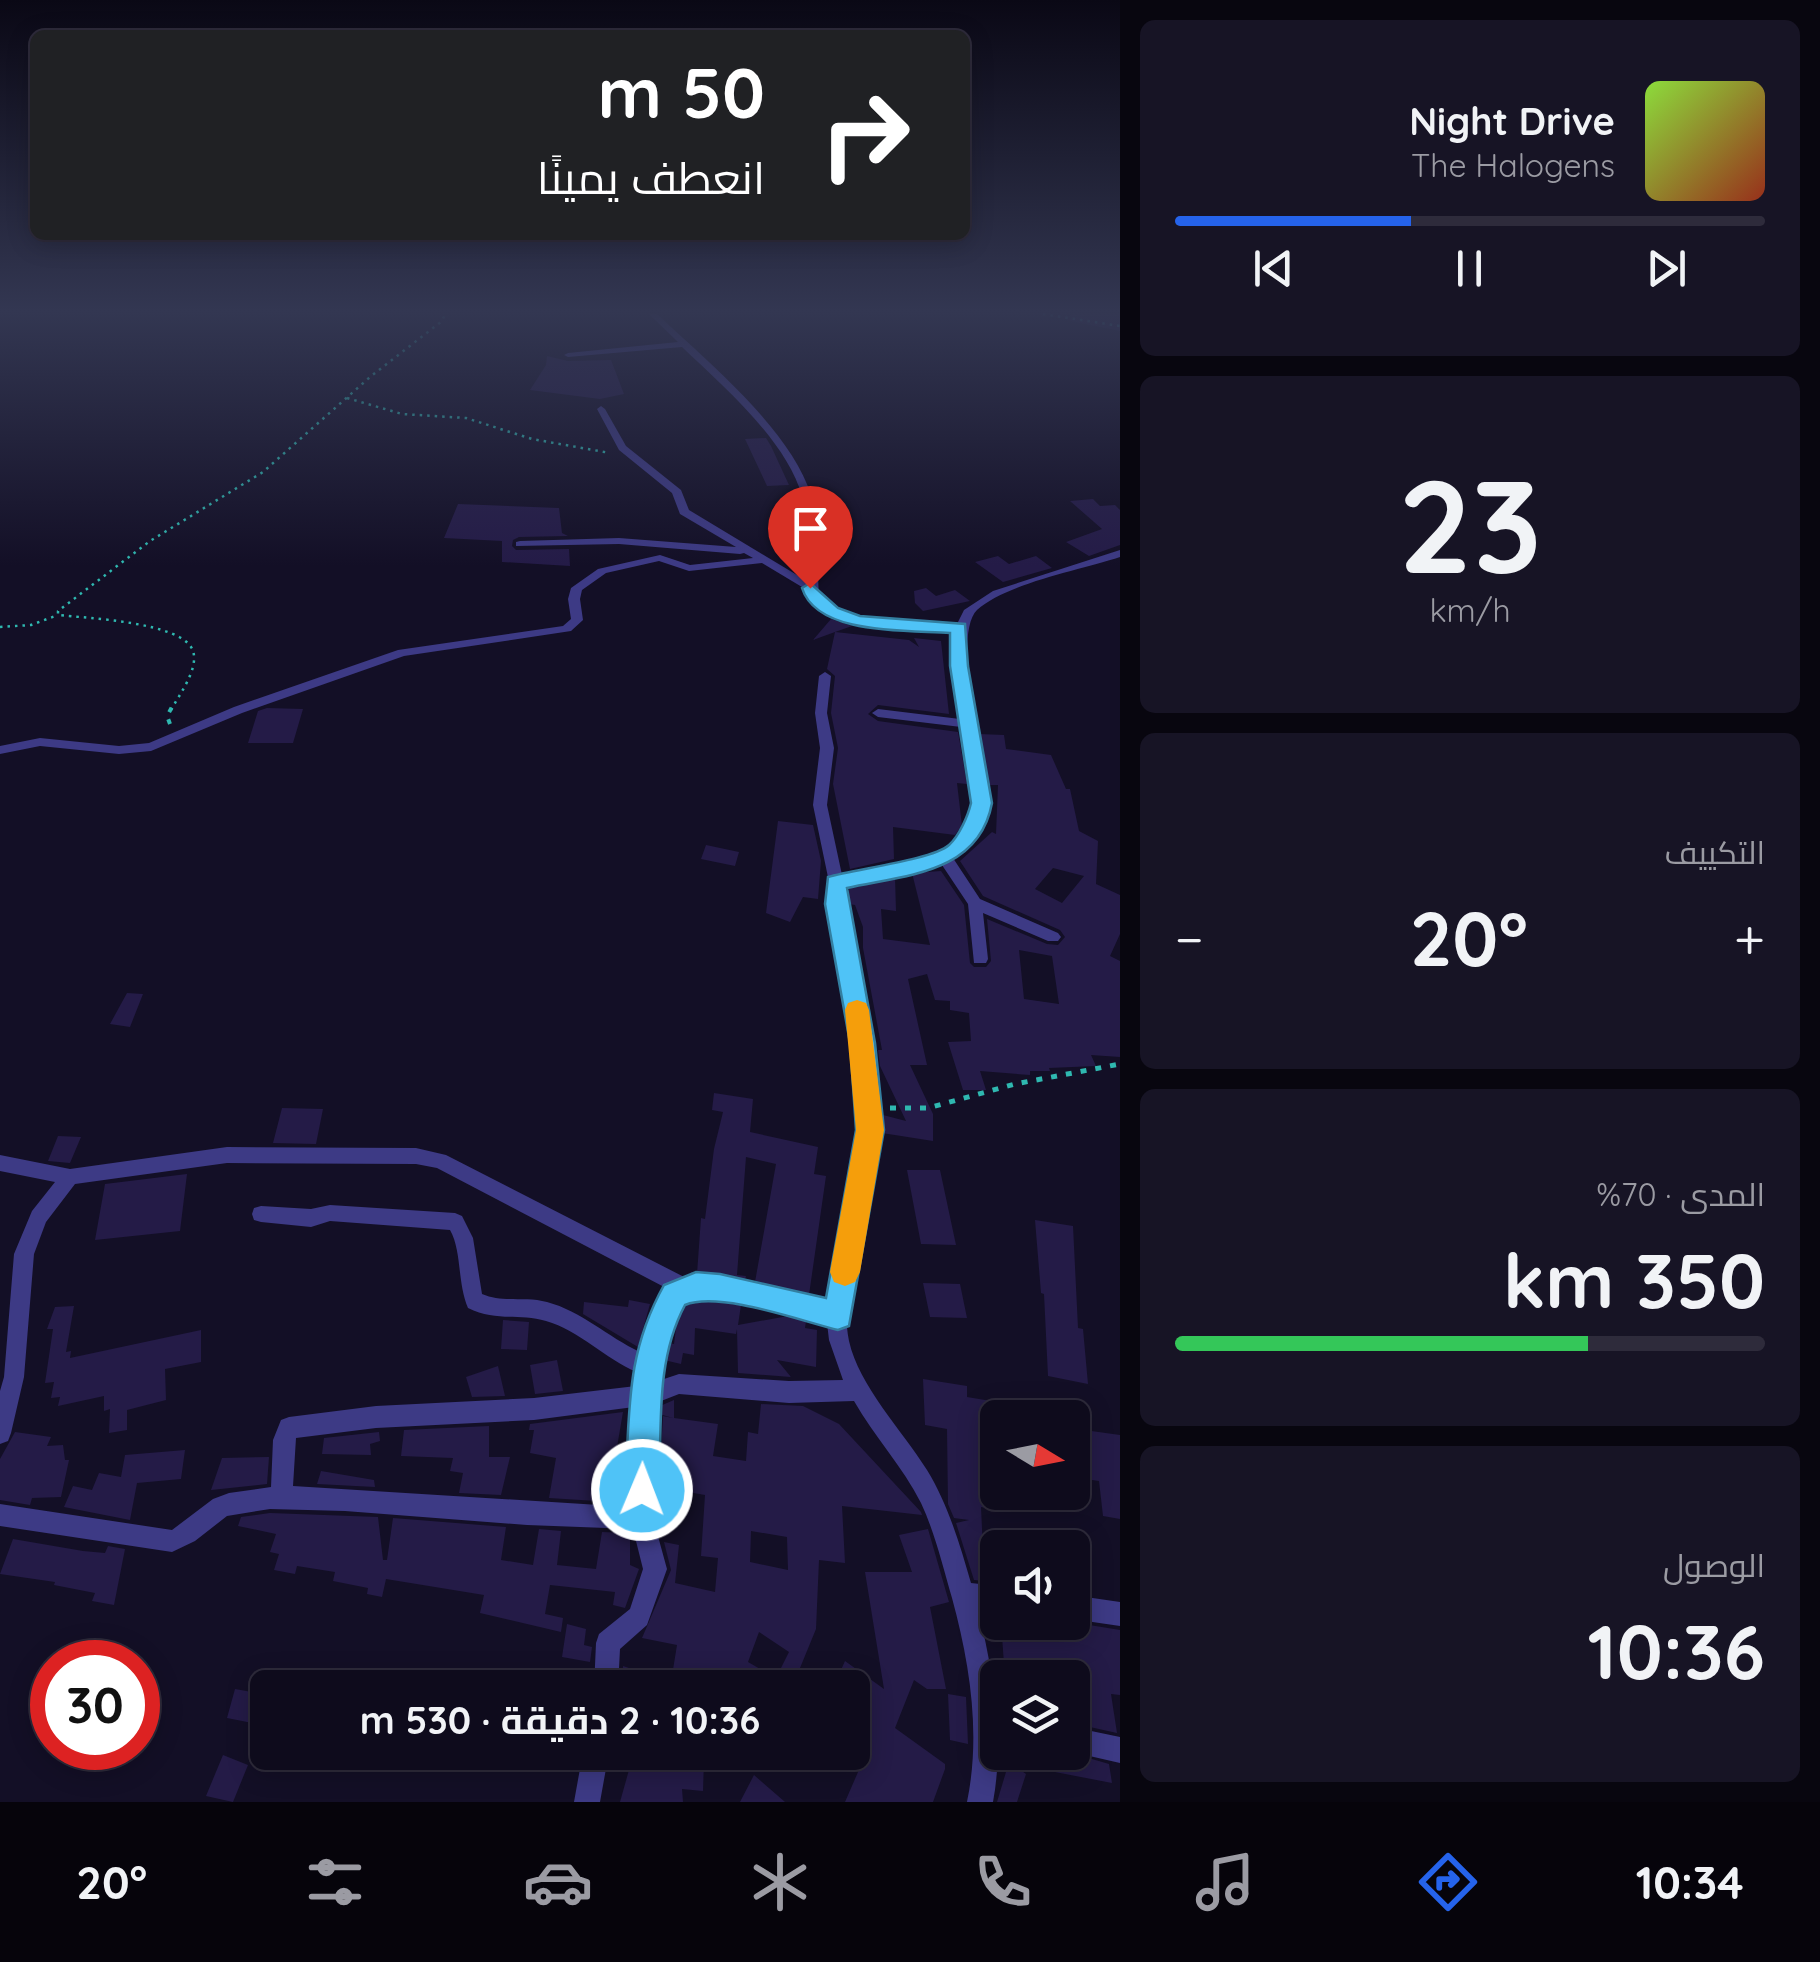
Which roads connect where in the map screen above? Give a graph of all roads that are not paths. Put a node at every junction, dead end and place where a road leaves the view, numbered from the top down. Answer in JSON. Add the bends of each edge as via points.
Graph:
{"nodes":[{"id":1,"x":741,"y":398,"type":"edge"},
{"id":2,"x":601,"y":409,"type":"dead end"},
{"id":3,"x":520,"y":544,"type":"dead end"},
{"id":4,"x":748,"y":552,"type":"junction"},
{"id":5,"x":1120,"y":553,"type":"edge"},
{"id":6,"x":762,"y":560,"type":"junction"},
{"id":7,"x":810,"y":588,"type":"junction"},
{"id":8,"x":959,"y":628,"type":"junction"},
{"id":9,"x":825,"y":676,"type":"dead end"},
{"id":10,"x":878,"y":713,"type":"dead end"},
{"id":11,"x":970,"y":724,"type":"junction"},
{"id":12,"x":0,"y":750,"type":"edge"},
{"id":13,"x":944,"y":856,"type":"junction"},
{"id":14,"x":836,"y":882,"type":"junction"},
{"id":15,"x":974,"y":903,"type":"junction"},
{"id":16,"x":1053,"y":938,"type":"dead end"},
{"id":17,"x":980,"y":959,"type":"dead end"},
{"id":18,"x":0,"y":1163,"type":"edge"},
{"id":19,"x":70,"y":1177,"type":"junction"},
{"id":20,"x":262,"y":1214,"type":"dead end"},
{"id":21,"x":688,"y":1289,"type":"junction"},
{"id":22,"x":838,"y":1316,"type":"junction"},
{"id":23,"x":649,"y":1366,"type":"junction"},
{"id":24,"x":7,"y":1377,"type":"edge"},
{"id":25,"x":862,"y":1390,"type":"junction"},
{"id":26,"x":648,"y":1395,"type":"junction"},
{"id":27,"x":0,"y":1433,"type":"edge"},
{"id":28,"x":282,"y":1499,"type":"junction"},
{"id":29,"x":0,"y":1514,"type":"edge"},
{"id":30,"x":642,"y":1518,"type":"junction"},
{"id":31,"x":962,"y":1594,"type":"junction"},
{"id":32,"x":980,"y":1596,"type":"edge"},
{"id":33,"x":1090,"y":1610,"type":"edge"},
{"id":34,"x":1120,"y":1614,"type":"edge"},
{"id":35,"x":607,"y":1670,"type":"edge"},
{"id":36,"x":980,"y":1670,"type":"edge"},
{"id":37,"x":1090,"y":1744,"type":"edge"},
{"id":38,"x":1120,"y":1750,"type":"edge"},
{"id":39,"x":593,"y":1770,"type":"edge"},
{"id":40,"x":984,"y":1770,"type":"edge"},
{"id":41,"x":588,"y":1802,"type":"edge"},
{"id":42,"x":980,"y":1802,"type":"edge"}],
"edges":[{"from":1,"to":7,"type":"street","via":[[788,457],[806,492]]},
{"from":2,"to":4,"type":"street","via":[[630,456],[677,492],[689,516]]},
{"from":3,"to":4,"type":"street","via":[[604,541]]},
{"from":4,"to":6,"type":"street"},
{"from":5,"to":8,"type":"street","via":[[1000,594],[966,613]]},
{"from":6,"to":7,"type":"street"},
{"from":6,"to":12,"type":"street","via":[[689,568],[660,558],[609,569],[577,588],[576,620],[567,629],[402,653],[131,750],[40,742]]},
{"from":7,"to":8,"type":"street","via":[[832,612],[858,621]]},
{"from":8,"to":11,"type":"street"},
{"from":9,"to":14,"type":"street","via":[[820,805]]},
{"from":10,"to":11,"type":"street"},
{"from":11,"to":13,"type":"street","via":[[979,814],[957,851]]},
{"from":13,"to":14,"type":"street"},
{"from":13,"to":15,"type":"street"},
{"from":14,"to":22,"type":"street","via":[[870,1106]]},
{"from":15,"to":16,"type":"street"},
{"from":15,"to":17,"type":"street"},
{"from":18,"to":19,"type":"street"},
{"from":19,"to":21,"type":"street","via":[[227,1154],[416,1156],[440,1162]]},
{"from":19,"to":24,"type":"street","via":[[39,1217],[24,1254]]},
{"from":20,"to":23,"type":"street","via":[[455,1222],[462,1229],[475,1301],[548,1311]]},
{"from":21,"to":22,"type":"street","via":[[720,1288]]},
{"from":21,"to":23,"type":"street","via":[[674,1295],[657,1327]]},
{"from":22,"to":25,"type":"street","via":[[838,1340]]},
{"from":23,"to":26,"type":"street"},
{"from":24,"to":27,"type":"street"},
{"from":25,"to":26,"type":"street","via":[[679,1384]]},
{"from":25,"to":31,"type":"street","via":[[929,1498]]},
{"from":26,"to":28,"type":"street","via":[[289,1428]]},
{"from":26,"to":30,"type":"street"},
{"from":28,"to":29,"type":"street","via":[[221,1507],[172,1540]]},
{"from":28,"to":30,"type":"street"},
{"from":30,"to":35,"type":"street","via":[[655,1570],[639,1617],[608,1642]]},
{"from":31,"to":32,"type":"street"},
{"from":31,"to":36,"type":"street"},
{"from":33,"to":34,"type":"street"},
{"from":37,"to":38,"type":"street"},
{"from":39,"to":41,"type":"street"},
{"from":40,"to":42,"type":"street"}]}
